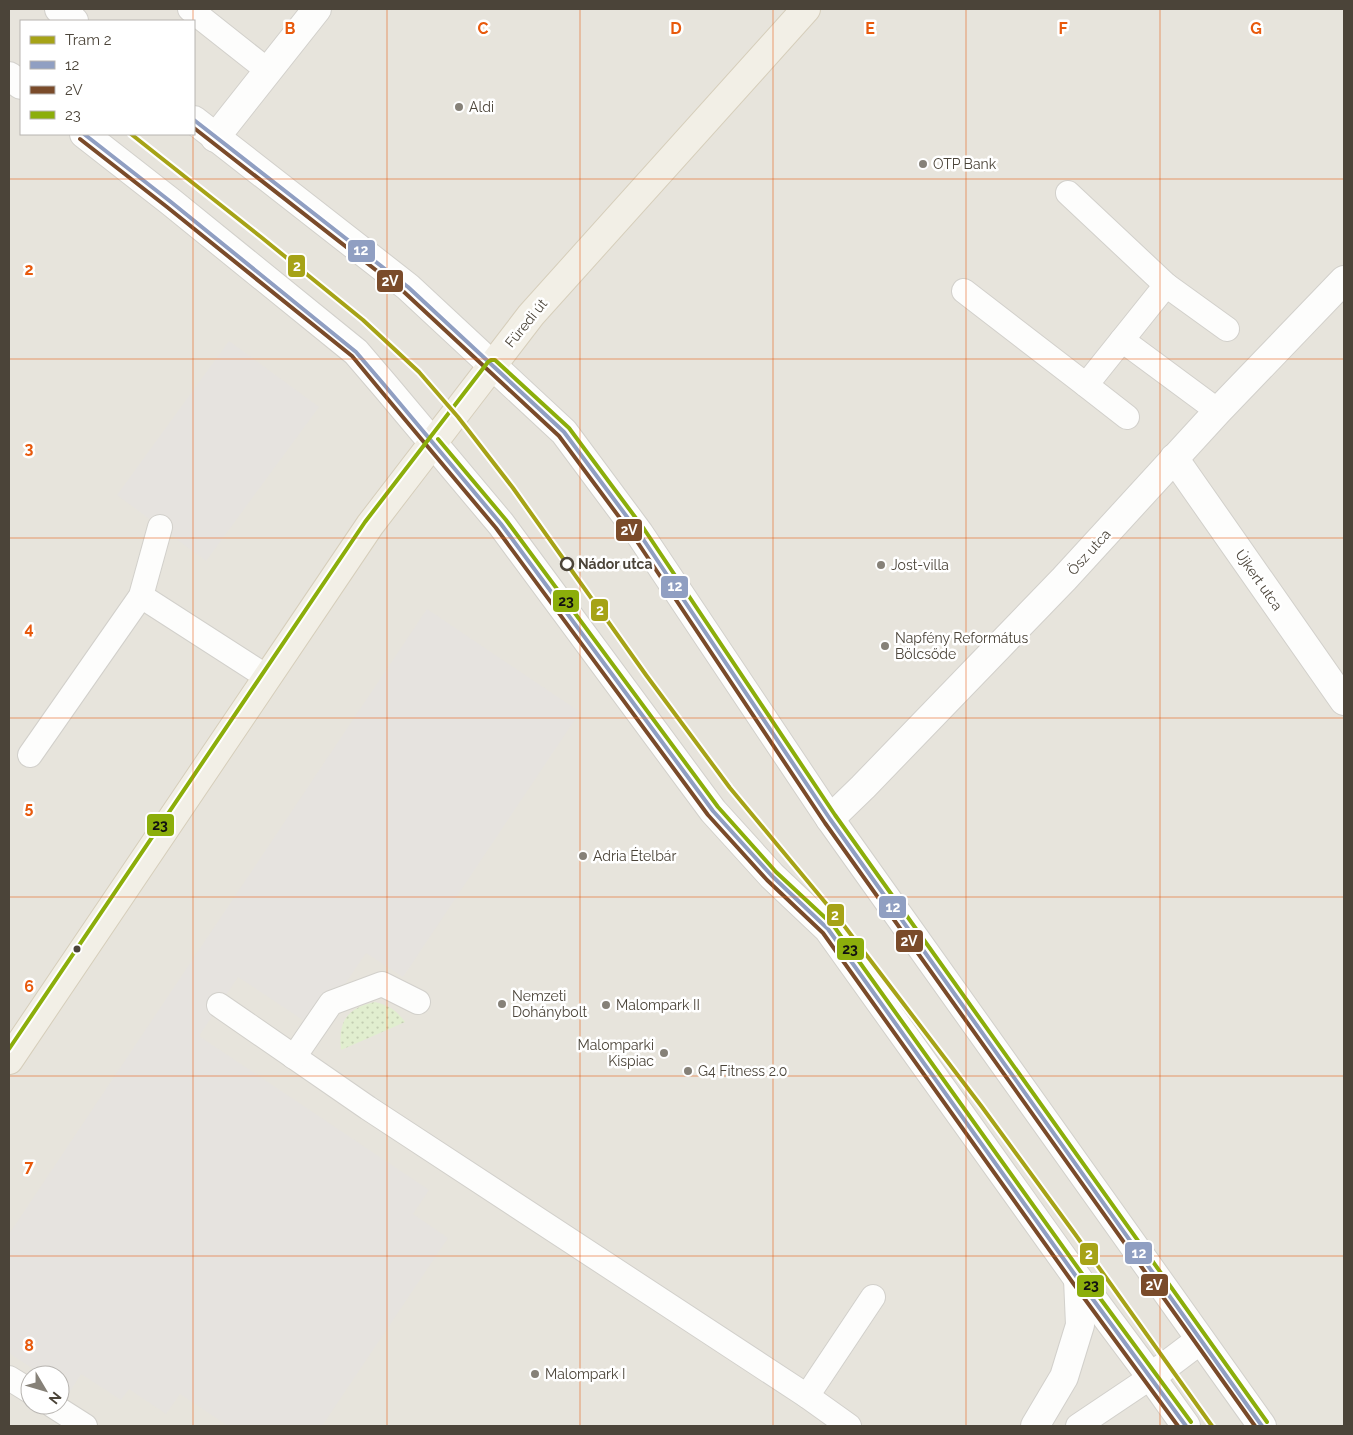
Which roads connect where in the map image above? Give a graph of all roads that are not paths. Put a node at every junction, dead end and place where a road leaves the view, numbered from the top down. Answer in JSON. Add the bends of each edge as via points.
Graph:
{"nodes":[{"id":1,"x":59,"y":9,"type":"edge"},
{"id":2,"x":190,"y":9,"type":"edge"},
{"id":3,"x":317,"y":9,"type":"edge"},
{"id":4,"x":806,"y":9,"type":"edge"},
{"id":5,"x":73,"y":20,"type":"edge"},
{"id":6,"x":267,"y":70,"type":"junction"},
{"id":7,"x":9,"y":76,"type":"edge"},
{"id":8,"x":20,"y":84,"type":"edge"},
{"id":9,"x":195,"y":121,"type":"edge"},
{"id":10,"x":85,"y":135,"type":"edge"},
{"id":11,"x":215,"y":138,"type":"junction"},
{"id":12,"x":1068,"y":193,"type":"dead end"},
{"id":13,"x":1344,"y":280,"type":"edge"},
{"id":14,"x":1166,"y":285,"type":"junction"},
{"id":15,"x":964,"y":291,"type":"dead end"},
{"id":16,"x":1227,"y":329,"type":"dead end"},
{"id":17,"x":1122,"y":340,"type":"junction"},
{"id":18,"x":493,"y":366,"type":"junction"},
{"id":19,"x":1086,"y":385,"type":"junction"},
{"id":20,"x":1218,"y":411,"type":"junction"},
{"id":21,"x":1127,"y":417,"type":"dead end"},
{"id":22,"x":433,"y":443,"type":"junction"},
{"id":23,"x":1174,"y":458,"type":"junction"},
{"id":24,"x":160,"y":527,"type":"dead end"},
{"id":25,"x":141,"y":596,"type":"junction"},
{"id":26,"x":267,"y":677,"type":"junction"},
{"id":27,"x":1344,"y":701,"type":"edge"},
{"id":28,"x":30,"y":755,"type":"dead end"},
{"id":29,"x":830,"y":819,"type":"junction"},
{"id":30,"x":418,"y":1002,"type":"dead end"},
{"id":31,"x":219,"y":1005,"type":"dead end"},
{"id":32,"x":294,"y":1057,"type":"junction"},
{"id":33,"x":9,"y":1060,"type":"edge"},
{"id":34,"x":1078,"y":1279,"type":"junction"},
{"id":35,"x":873,"y":1297,"type":"dead end"},
{"id":36,"x":1200,"y":1340,"type":"junction"},
{"id":37,"x":1151,"y":1377,"type":"junction"},
{"id":38,"x":9,"y":1378,"type":"edge"},
{"id":39,"x":20,"y":1385,"type":"edge"},
{"id":40,"x":807,"y":1396,"type":"junction"},
{"id":41,"x":68,"y":1415,"type":"edge"},
{"id":42,"x":85,"y":1426,"type":"edge"},
{"id":43,"x":849,"y":1426,"type":"edge"},
{"id":44,"x":1035,"y":1426,"type":"edge"},
{"id":45,"x":1078,"y":1426,"type":"edge"},
{"id":46,"x":1186,"y":1426,"type":"edge"},
{"id":47,"x":1262,"y":1426,"type":"edge"}],
"edges":[{"from":1,"to":5,"type":"street"},
{"from":2,"to":6,"type":"lane"},
{"from":3,"to":6,"type":"street"},
{"from":4,"to":18,"type":"main road","name":"Füredi út","via":[[531,315]]},
{"from":6,"to":11,"type":"street"},
{"from":7,"to":8,"type":"street"},
{"from":9,"to":11,"type":"street"},
{"from":10,"to":22,"type":"street","via":[[356,352]]},
{"from":11,"to":18,"type":"street","via":[[408,287]]},
{"from":12,"to":14,"type":"lane"},
{"from":13,"to":20,"type":"street","name":"Ösz utca"},
{"from":14,"to":16,"type":"lane"},
{"from":14,"to":17,"type":"lane"},
{"from":15,"to":19,"type":"lane"},
{"from":17,"to":19,"type":"lane"},
{"from":17,"to":20,"type":"lane"},
{"from":18,"to":22,"type":"main road","name":"Füredi út"},
{"from":18,"to":29,"type":"street","via":[[564,432],[595,472]]},
{"from":19,"to":21,"type":"lane"},
{"from":20,"to":23,"type":"street","name":"Ösz utca"},
{"from":22,"to":26,"type":"main road","name":"Füredi út","via":[[370,525]]},
{"from":22,"to":34,"type":"street","via":[[501,524],[713,811],[772,876],[828,929]]},
{"from":23,"to":27,"type":"street","name":"Újkert utca"},
{"from":23,"to":29,"type":"street","name":"Ösz utca","via":[[1064,579]]},
{"from":24,"to":25,"type":"lane"},
{"from":25,"to":26,"type":"lane"},
{"from":25,"to":28,"type":"lane"},
{"from":26,"to":33,"type":"main road","name":"Füredi út"},
{"from":29,"to":36,"type":"street"},
{"from":30,"to":32,"type":"lane","via":[[382,984],[331,1004]]},
{"from":31,"to":32,"type":"lane"},
{"from":32,"to":40,"type":"lane"},
{"from":34,"to":37,"type":"street"},
{"from":34,"to":44,"type":"street","via":[[1080,1325],[1064,1377]]},
{"from":35,"to":40,"type":"lane"},
{"from":36,"to":37,"type":"street"},
{"from":36,"to":47,"type":"street"},
{"from":37,"to":45,"type":"lane"},
{"from":37,"to":46,"type":"street"},
{"from":38,"to":39,"type":"lane"},
{"from":40,"to":43,"type":"lane"},
{"from":41,"to":42,"type":"lane"}]}
